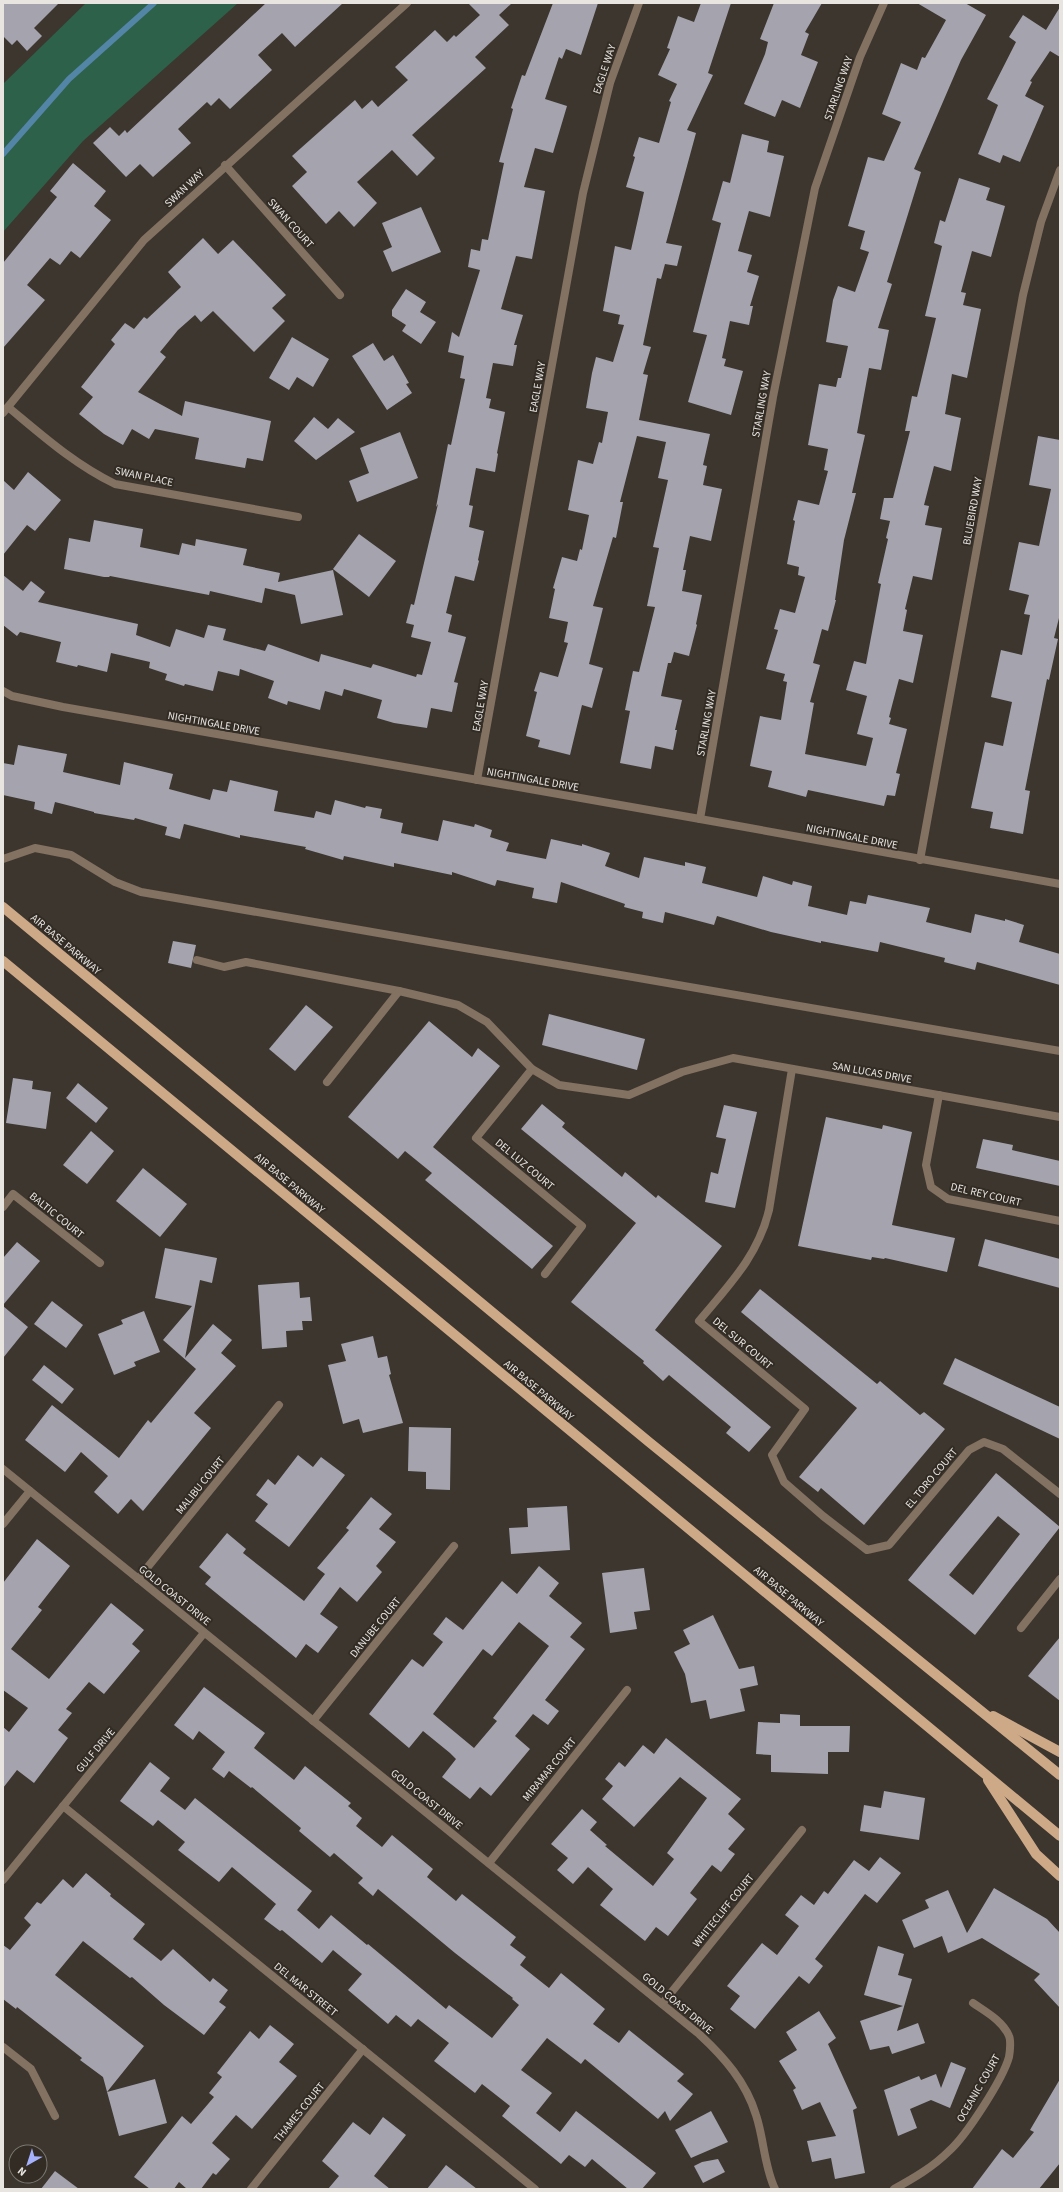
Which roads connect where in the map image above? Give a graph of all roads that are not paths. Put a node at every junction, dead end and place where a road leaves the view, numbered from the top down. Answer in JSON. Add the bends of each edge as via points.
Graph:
{"nodes":[{"id":1,"x":407,"y":3,"type":"edge"},
{"id":2,"x":639,"y":3,"type":"edge"},
{"id":3,"x":884,"y":3,"type":"edge"},
{"id":4,"x":225,"y":165,"type":"junction"},
{"id":5,"x":1060,"y":170,"type":"edge"},
{"id":6,"x":340,"y":295,"type":"dead end"},
{"id":7,"x":6,"y":410,"type":"edge"},
{"id":8,"x":298,"y":517,"type":"dead end"},
{"id":9,"x":3,"y":691,"type":"edge"},
{"id":10,"x":477,"y":780,"type":"junction"},
{"id":11,"x":700,"y":819,"type":"junction"},
{"id":12,"x":3,"y":859,"type":"edge"},
{"id":13,"x":920,"y":860,"type":"junction"},
{"id":14,"x":1060,"y":884,"type":"edge"},
{"id":15,"x":3,"y":907,"type":"edge"},
{"id":16,"x":197,"y":960,"type":"dead end"},
{"id":17,"x":3,"y":961,"type":"edge"},
{"id":18,"x":399,"y":991,"type":"junction"},
{"id":19,"x":1060,"y":1051,"type":"edge"},
{"id":20,"x":532,"y":1069,"type":"junction"},
{"id":21,"x":792,"y":1069,"type":"junction"},
{"id":22,"x":327,"y":1082,"type":"dead end"},
{"id":23,"x":939,"y":1095,"type":"junction"},
{"id":24,"x":1060,"y":1117,"type":"edge"},
{"id":25,"x":3,"y":1207,"type":"edge"},
{"id":26,"x":1060,"y":1221,"type":"edge"},
{"id":27,"x":100,"y":1263,"type":"dead end"},
{"id":28,"x":544,"y":1274,"type":"dead end"},
{"id":29,"x":279,"y":1405,"type":"dead end"},
{"id":30,"x":3,"y":1469,"type":"edge"},
{"id":31,"x":30,"y":1491,"type":"junction"},
{"id":32,"x":1060,"y":1494,"type":"edge"},
{"id":33,"x":823,"y":1516,"type":"joint"},
{"id":34,"x":3,"y":1524,"type":"edge"},
{"id":35,"x":454,"y":1546,"type":"dead end"},
{"id":36,"x":138,"y":1579,"type":"junction"},
{"id":37,"x":1060,"y":1579,"type":"edge"},
{"id":38,"x":1021,"y":1628,"type":"dead end"},
{"id":39,"x":204,"y":1633,"type":"junction"},
{"id":40,"x":627,"y":1690,"type":"dead end"},
{"id":41,"x":972,"y":1704,"type":"junction"},
{"id":42,"x":313,"y":1721,"type":"junction"},
{"id":43,"x":1060,"y":1752,"type":"edge"},
{"id":44,"x":982,"y":1772,"type":"junction"},
{"id":45,"x":1060,"y":1774,"type":"edge"},
{"id":46,"x":63,"y":1806,"type":"junction"},
{"id":47,"x":802,"y":1830,"type":"dead end"},
{"id":48,"x":1060,"y":1836,"type":"edge"},
{"id":49,"x":489,"y":1863,"type":"junction"},
{"id":50,"x":1060,"y":1876,"type":"edge"},
{"id":51,"x":3,"y":1880,"type":"edge"},
{"id":52,"x":973,"y":2003,"type":"dead end"},
{"id":53,"x":662,"y":2004,"type":"junction"},
{"id":54,"x":3,"y":2047,"type":"edge"},
{"id":55,"x":363,"y":2049,"type":"junction"},
{"id":56,"x":55,"y":2116,"type":"dead end"},
{"id":57,"x":251,"y":2189,"type":"edge"},
{"id":58,"x":535,"y":2189,"type":"edge"},
{"id":59,"x":775,"y":2189,"type":"edge"},
{"id":60,"x":894,"y":2189,"type":"edge"}],
"edges":[{"from":1,"to":4,"type":"street","name":"SWAN WAY"},
{"from":2,"to":10,"type":"street","name":"EAGLE WAY","via":[[610,82],[583,193]]},
{"from":3,"to":11,"type":"street","name":"STARLING WAY","via":[[860,57],[815,188],[773,397]]},
{"from":4,"to":6,"type":"street","name":"SWAN COURT"},
{"from":4,"to":7,"type":"street","name":"SWAN WAY","via":[[144,240]]},
{"from":5,"to":13,"type":"street","name":"BLUEBIRD WAY","via":[[1041,222],[1023,295]]},
{"from":7,"to":8,"type":"street","name":"SWAN PLACE","via":[[89,471],[115,484]]},
{"from":9,"to":10,"type":"street","name":"NIGHTINGALE DRIVE","via":[[12,696],[63,707]]},
{"from":10,"to":11,"type":"street","name":"NIGHTINGALE DRIVE"},
{"from":11,"to":13,"type":"street","name":"NIGHTINGALE DRIVE"},
{"from":12,"to":19,"type":"street","via":[[35,848],[71,855],[115,882],[141,892]]},
{"from":13,"to":14,"type":"street","name":"NIGHTINGALE DRIVE"},
{"from":15,"to":41,"type":"main road","name":"AIR BASE PARKWAY","via":[[649,1442]]},
{"from":16,"to":18,"type":"street","via":[[224,967],[246,962]]},
{"from":17,"to":44,"type":"main road","name":"AIR BASE PARKWAY"},
{"from":18,"to":20,"type":"street","via":[[458,1005],[487,1022]]},
{"from":18,"to":22,"type":"street"},
{"from":20,"to":21,"type":"street","name":"SAN LUCAS DRIVE","via":[[559,1085],[629,1095],[682,1072],[733,1058]]},
{"from":20,"to":28,"type":"street","name":"DEL LUZ COURT","via":[[476,1138],[582,1226]]},
{"from":21,"to":23,"type":"street","name":"SAN LUCAS DRIVE"},
{"from":21,"to":33,"type":"street","name":"DEL SUR COURT","via":[[764,1233],[744,1266],[699,1321],[805,1409],[772,1456],[784,1482]]},
{"from":23,"to":24,"type":"street","name":"SAN LUCAS DRIVE"},
{"from":23,"to":26,"type":"street","name":"DEL REY COURT","via":[[926,1165],[931,1187],[948,1199]]},
{"from":25,"to":27,"type":"street","name":"BALTIC COURT","via":[[13,1194]]},
{"from":29,"to":36,"type":"street","name":"MALIBU COURT"},
{"from":30,"to":31,"type":"street","name":"GOLD COAST DRIVE"},
{"from":31,"to":34,"type":"street"},
{"from":31,"to":36,"type":"street","name":"GOLD COAST DRIVE"},
{"from":32,"to":33,"type":"street","name":"EL TORO COURT","via":[[1003,1449],[984,1442],[969,1450],[889,1545],[867,1550]]},
{"from":35,"to":42,"type":"street","name":"DANUBE COURT"},
{"from":36,"to":39,"type":"street","name":"GOLD COAST DRIVE"},
{"from":37,"to":38,"type":"street"},
{"from":39,"to":42,"type":"street","name":"GOLD COAST DRIVE"},
{"from":39,"to":46,"type":"street","name":"GULF DRIVE"},
{"from":40,"to":49,"type":"street","name":"MIRAMAR COURT"},
{"from":41,"to":43,"type":"main road"},
{"from":41,"to":45,"type":"main road","name":"AIR BASE PARKWAY"},
{"from":42,"to":49,"type":"street","name":"GOLD COAST DRIVE"},
{"from":44,"to":48,"type":"main road","name":"AIR BASE PARKWAY"},
{"from":44,"to":50,"type":"main road","via":[[1036,1854]]},
{"from":46,"to":51,"type":"street","name":"GULF DRIVE"},
{"from":46,"to":55,"type":"street","name":"DEL MAR STREET"},
{"from":47,"to":53,"type":"street","name":"WHITECLIFF COURT"},
{"from":49,"to":53,"type":"street","name":"GOLD COAST DRIVE"},
{"from":52,"to":60,"type":"street","name":"OCEANIC COURT","via":[[998,2020],[1009,2036],[1010,2056],[974,2122],[950,2151],[924,2172]]},
{"from":53,"to":59,"type":"street","name":"GOLD COAST DRIVE","via":[[723,2057],[741,2081],[756,2114],[770,2179]]},
{"from":54,"to":56,"type":"street","via":[[30,2069]]},
{"from":55,"to":57,"type":"street","name":"THAMES COURT"},
{"from":55,"to":58,"type":"street","name":"DEL MAR STREET"}]}
